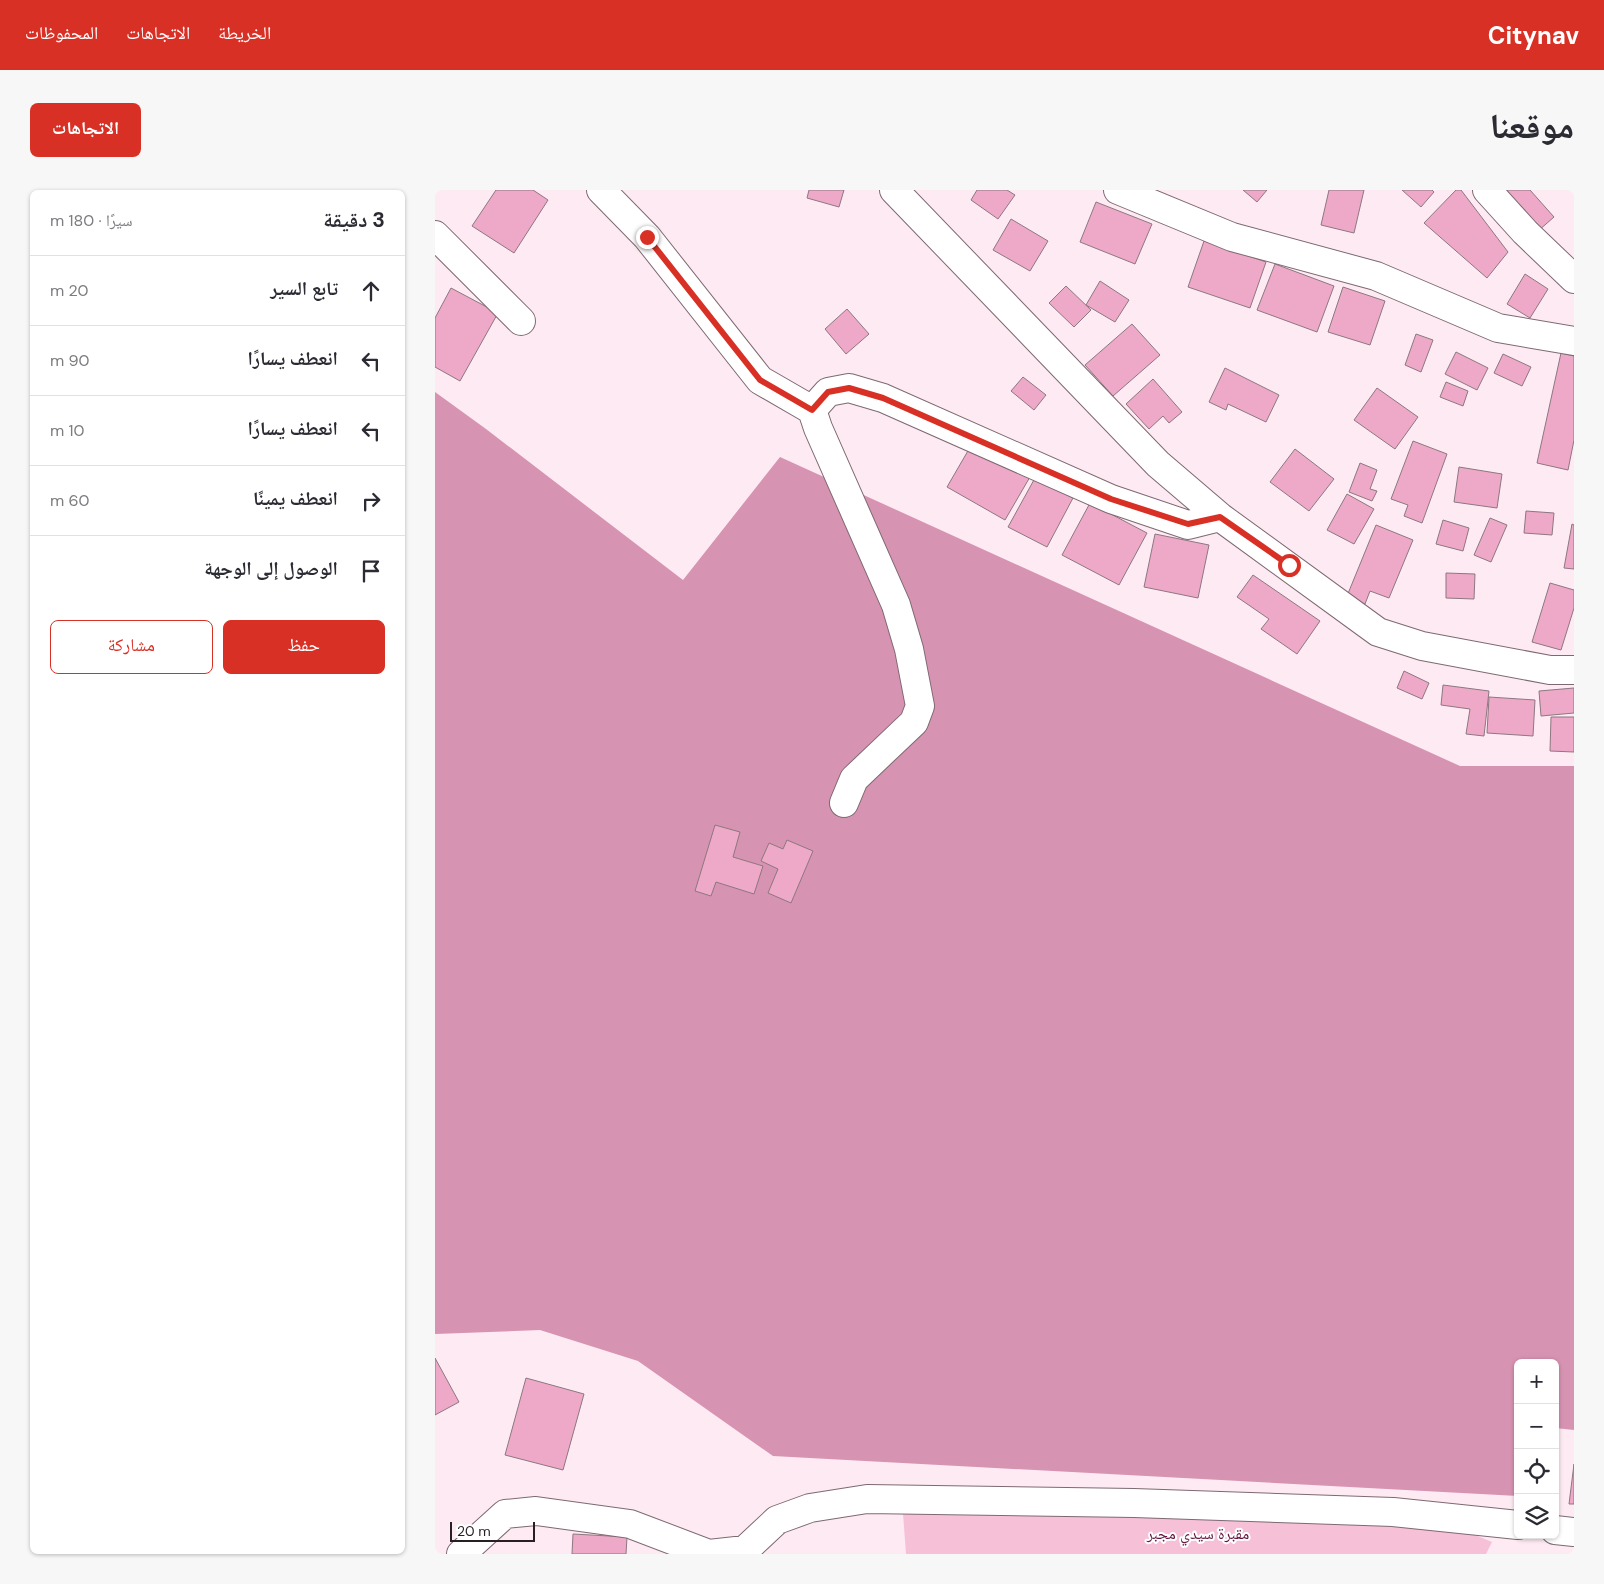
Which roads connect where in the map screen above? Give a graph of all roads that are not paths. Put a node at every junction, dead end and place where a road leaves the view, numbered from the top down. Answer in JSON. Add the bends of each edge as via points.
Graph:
{"nodes":[{"id":1,"x":601,"y":190,"type":"edge"},
{"id":2,"x":894,"y":190,"type":"edge"},
{"id":3,"x":1118,"y":190,"type":"edge"},
{"id":4,"x":1487,"y":190,"type":"edge"},
{"id":5,"x":435,"y":235,"type":"edge"},
{"id":6,"x":1574,"y":278,"type":"edge"},
{"id":7,"x":521,"y":321,"type":"dead end"},
{"id":8,"x":1574,"y":341,"type":"edge"},
{"id":9,"x":812,"y":410,"type":"junction"},
{"id":10,"x":1220,"y":517,"type":"junction"},
{"id":11,"x":1574,"y":670,"type":"edge"},
{"id":12,"x":844,"y":803,"type":"dead end"},
{"id":13,"x":1514,"y":1525,"type":"edge"},
{"id":14,"x":1559,"y":1530,"type":"edge"},
{"id":15,"x":1574,"y":1532,"type":"edge"},
{"id":16,"x":461,"y":1554,"type":"edge"}],
"edges":[{"from":1,"to":9,"type":"street","via":[[647,237],[760,380]]},
{"from":2,"to":10,"type":"street","via":[[1157,464]]},
{"from":3,"to":8,"type":"street","via":[[1233,237],[1376,276],[1498,328]]},
{"from":4,"to":6,"type":"street","via":[[1525,232]]},
{"from":5,"to":7,"type":"street"},
{"from":9,"to":10,"type":"street","via":[[828,392],[849,388],[883,398],[1111,499],[1188,524]]},
{"from":9,"to":12,"type":"street","via":[[896,605],[920,706],[915,722],[854,778]]},
{"from":10,"to":11,"type":"street","via":[[1378,632],[1422,646],[1550,670]]},
{"from":13,"to":16,"type":"street","via":[[1393,1512],[1134,1503],[867,1499],[810,1508],[777,1520],[745,1550],[709,1554],[630,1524],[536,1511],[505,1514]]},
{"from":14,"to":15,"type":"street"}]}
